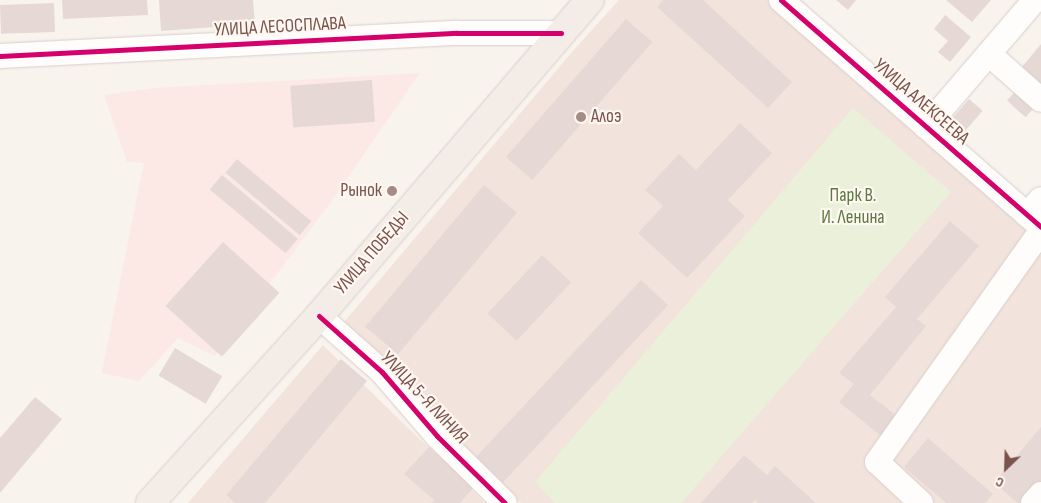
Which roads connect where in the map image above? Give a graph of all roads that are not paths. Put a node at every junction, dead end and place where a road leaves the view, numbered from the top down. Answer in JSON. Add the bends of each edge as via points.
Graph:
{"nodes":[{"id":1,"x":590,"y":0,"type":"edge"},
{"id":2,"x":780,"y":0,"type":"edge"},
{"id":3,"x":1035,"y":0,"type":"edge"},
{"id":4,"x":561,"y":33,"type":"junction"},
{"id":5,"x":989,"y":54,"type":"junction"},
{"id":6,"x":0,"y":56,"type":"edge"},
{"id":7,"x":1041,"y":100,"type":"edge"},
{"id":8,"x":926,"y":127,"type":"junction"},
{"id":9,"x":1038,"y":218,"type":"edge"},
{"id":10,"x":319,"y":316,"type":"junction"},
{"id":11,"x":1041,"y":494,"type":"edge"},
{"id":12,"x":150,"y":503,"type":"edge"},
{"id":13,"x":505,"y":503,"type":"edge"},
{"id":14,"x":921,"y":503,"type":"edge"},
{"id":15,"x":1033,"y":503,"type":"edge"}],
"edges":[{"from":1,"to":4,"type":"main road","name":"УЛИЦА ПОБЕДЫ"},
{"from":2,"to":8,"type":"street","name":"УЛИЦА АЛЕКСЕЕВА"},
{"from":3,"to":5,"type":"street"},
{"from":4,"to":6,"type":"street","name":"УЛИЦА ЛЕСОСПЛАВА","via":[[457,33]]},
{"from":4,"to":10,"type":"main road","name":"УЛИЦА ПОБЕДЫ"},
{"from":5,"to":7,"type":"street"},
{"from":5,"to":8,"type":"street"},
{"from":8,"to":9,"type":"street","name":"УЛИЦА АЛЕКСЕЕВА"},
{"from":9,"to":14,"type":"street","via":[[877,462]]},
{"from":10,"to":12,"type":"main road","name":"УЛИЦА ПОБЕДЫ"},
{"from":10,"to":13,"type":"street","name":"УЛИЦА 5-Я ЛИНИЯ","via":[[382,372],[437,436]]},
{"from":11,"to":15,"type":"street"}]}
